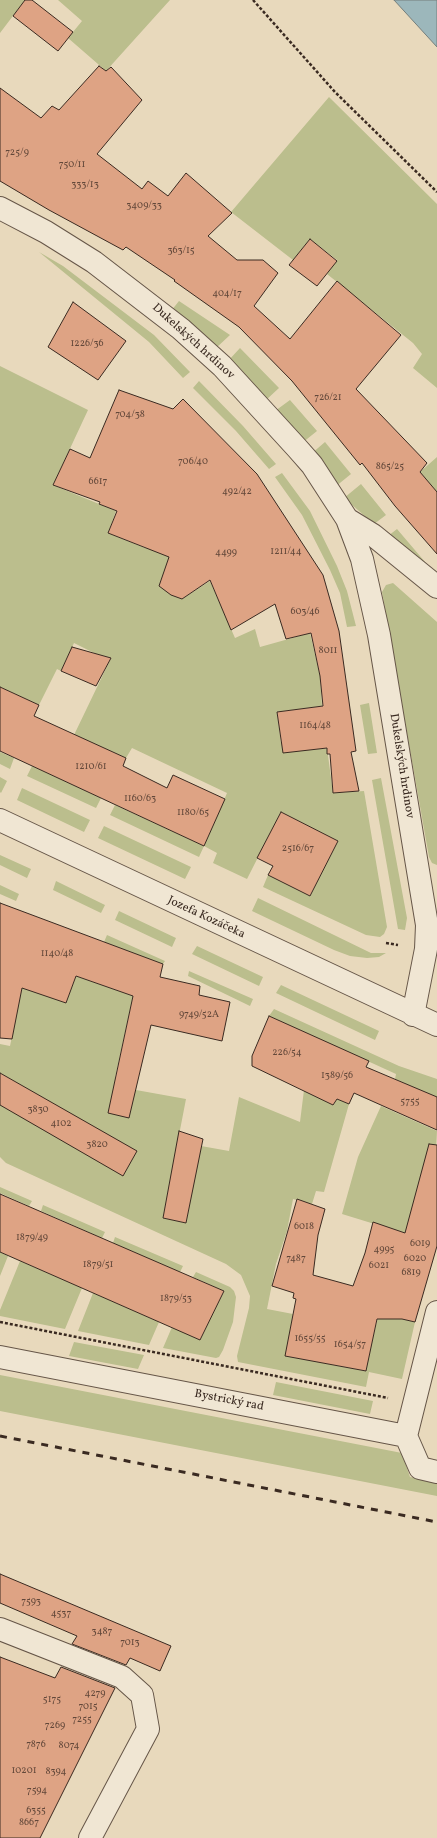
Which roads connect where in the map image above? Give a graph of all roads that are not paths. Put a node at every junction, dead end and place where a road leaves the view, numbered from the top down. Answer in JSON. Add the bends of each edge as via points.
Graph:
{"nodes":[{"id":1,"x":0,"y":208,"type":"edge"},
{"id":2,"x":347,"y":519,"type":"junction"},
{"id":3,"x":437,"y":587,"type":"edge"},
{"id":4,"x":0,"y":820,"type":"edge"},
{"id":5,"x":432,"y":917,"type":"edge"},
{"id":6,"x":413,"y":1015,"type":"junction"},
{"id":7,"x":437,"y":1025,"type":"edge"},
{"id":8,"x":437,"y":1312,"type":"edge"},
{"id":9,"x":0,"y":1357,"type":"edge"},
{"id":10,"x":406,"y":1436,"type":"junction"},
{"id":11,"x":437,"y":1472,"type":"edge"},
{"id":12,"x":0,"y":1629,"type":"edge"},
{"id":13,"x":90,"y":1838,"type":"edge"}],
"edges":[{"from":1,"to":2,"type":"street","name":"Dukelských hrdinov","via":[[46,232],[94,262],[181,329],[222,366],[312,465]]},
{"from":2,"to":3,"type":"street","name":"Dukelských hrdinov","via":[[374,535]]},
{"from":2,"to":5,"type":"street","name":"Dukelských hrdinov","via":[[362,559],[379,635]]},
{"from":4,"to":6,"type":"street","name":"Jozefa Kozáčeka"},
{"from":5,"to":6,"type":"street","name":"Dukelských hrdinov"},
{"from":6,"to":7,"type":"street","name":"Jozefa Kozáčeka"},
{"from":8,"to":10,"type":"street"},
{"from":9,"to":10,"type":"street","name":"Bystrický rad"},
{"from":10,"to":11,"type":"street","via":[[420,1468]]},
{"from":12,"to":13,"type":"street","via":[[122,1677],[142,1695],[148,1729]]}]}
